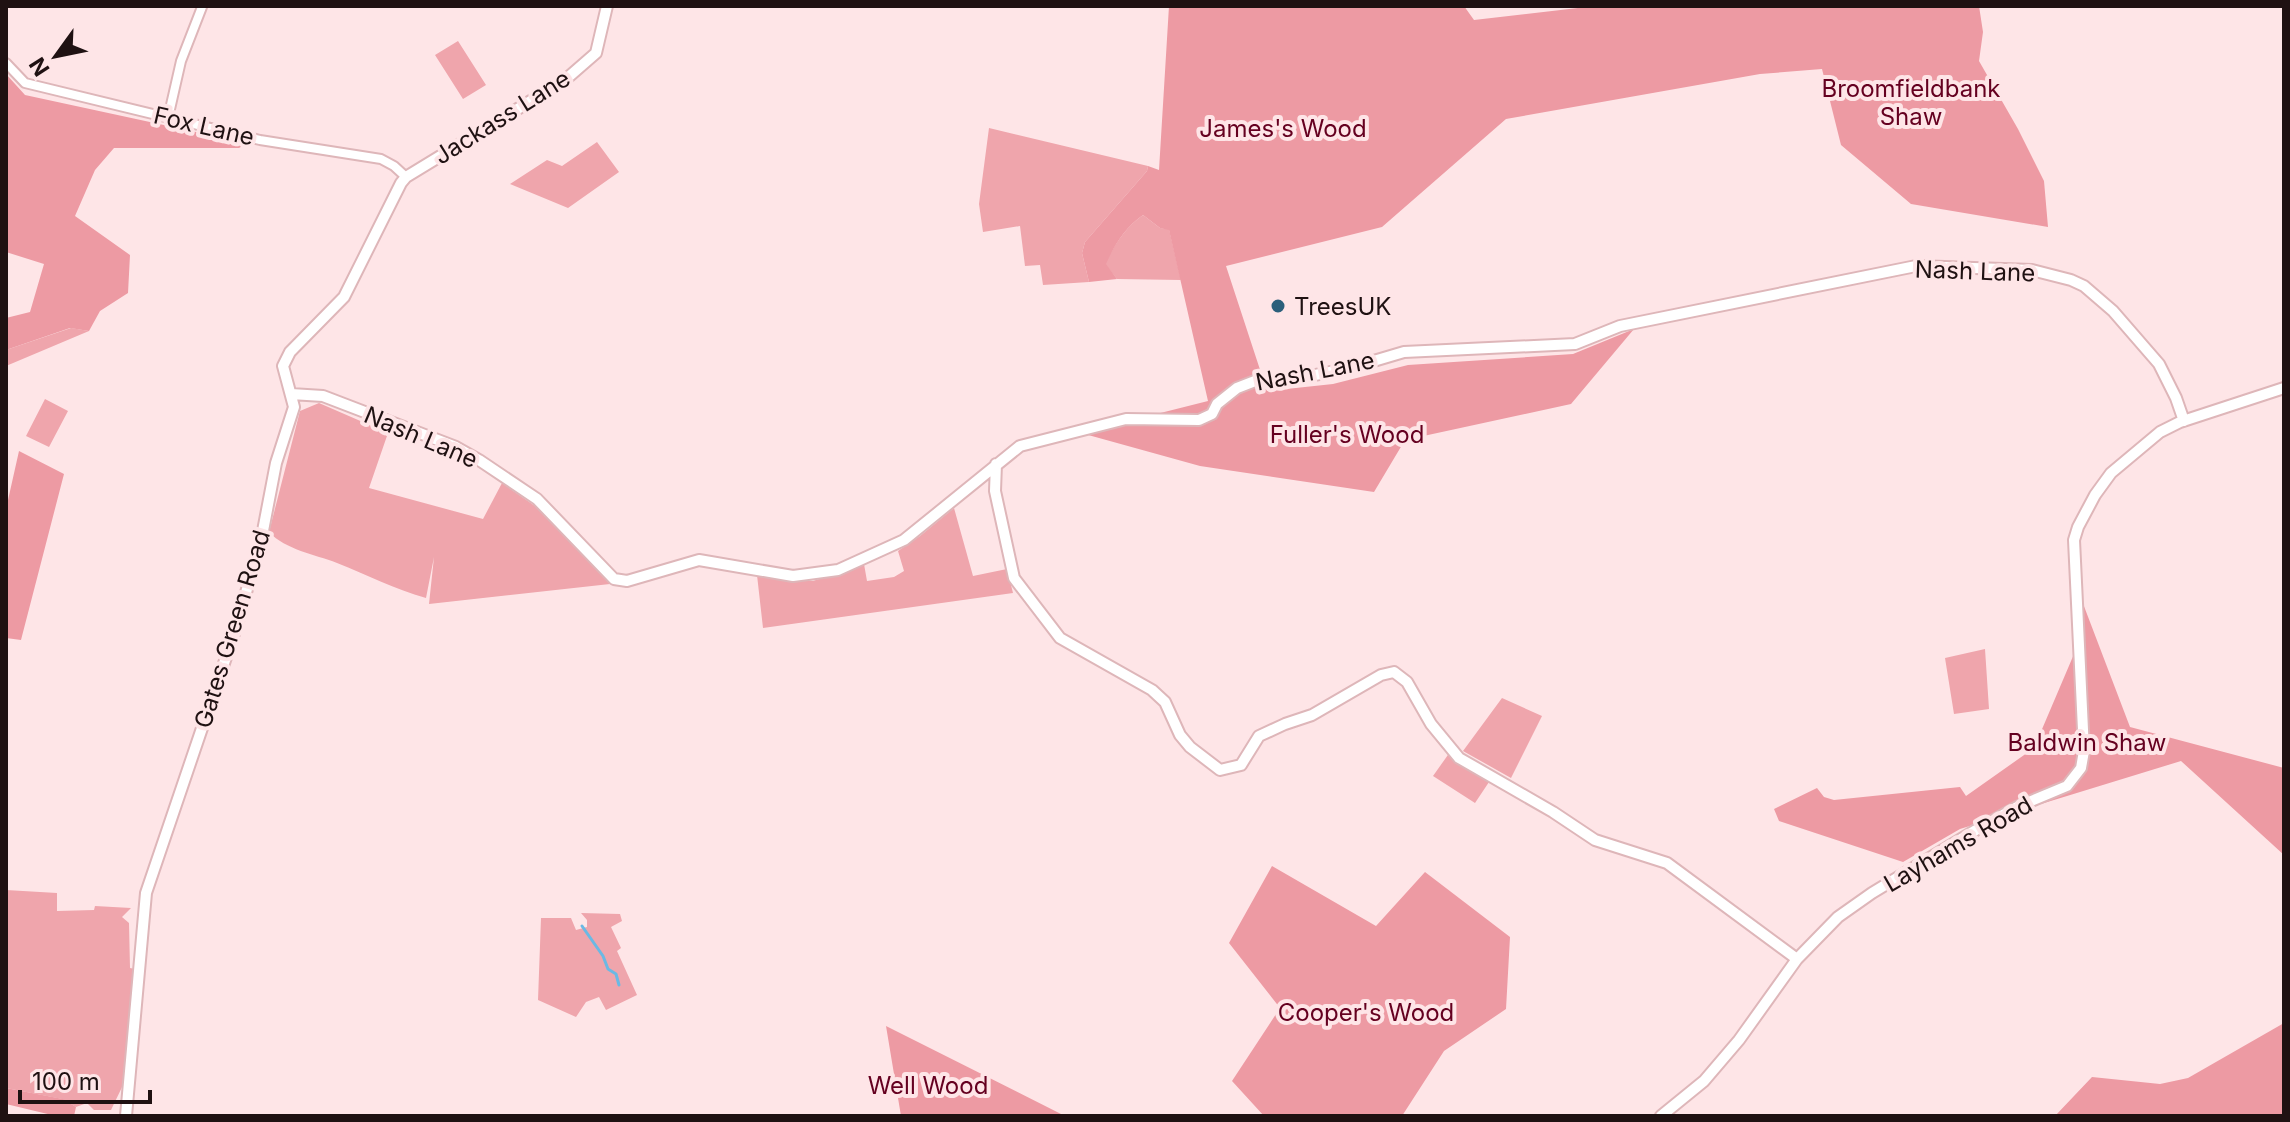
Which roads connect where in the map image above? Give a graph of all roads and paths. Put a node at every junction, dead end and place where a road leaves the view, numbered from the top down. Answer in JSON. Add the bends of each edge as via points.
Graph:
{"nodes":[{"id":1,"x":607,"y":6,"type":"edge"},
{"id":2,"x":202,"y":7,"type":"edge"},
{"id":3,"x":6,"y":63,"type":"edge"},
{"id":4,"x":168,"y":118,"type":"junction"},
{"id":5,"x":406,"y":177,"type":"junction"},
{"id":6,"x":2284,"y":388,"type":"edge"},
{"id":7,"x":291,"y":394,"type":"junction"},
{"id":8,"x":2184,"y":421,"type":"junction"},
{"id":9,"x":996,"y":464,"type":"junction"},
{"id":10,"x":972,"y":484,"type":"junction"},
{"id":11,"x":995,"y":491,"type":"junction"},
{"id":12,"x":1797,"y":959,"type":"junction"},
{"id":13,"x":126,"y":1116,"type":"edge"},
{"id":14,"x":1661,"y":1116,"type":"edge"}],
"edges":[{"from":1,"to":5,"type":"street","name":"Jackass Lane","via":[[596,53],[565,80]]},
{"from":2,"to":4,"type":"street","via":[[181,61]]},
{"from":3,"to":4,"type":"street","name":"Fox Lane","via":[[25,83]]},
{"from":4,"to":5,"type":"street","name":"Fox Lane","via":[[260,140],[381,159]]},
{"from":5,"to":7,"type":"street","name":"Gates Green Road","via":[[344,297],[286,360],[284,375]]},
{"from":6,"to":8,"type":"street","name":"Layhams Road"},
{"from":7,"to":10,"type":"street","name":"Nash Lane","via":[[323,396],[468,453],[537,499],[614,579],[627,581],[699,560],[793,576],[838,570],[904,540]]},
{"from":7,"to":13,"type":"street","name":"Gates Green Road","via":[[294,407],[236,628],[146,893]]},
{"from":8,"to":9,"type":"street","name":"Nash Lane","via":[[2159,364],[2084,286],[2032,270],[1916,266],[1620,326],[1575,344],[1404,352],[1300,378],[1255,381],[1237,388],[1199,420],[1126,419],[1020,446]]},
{"from":8,"to":12,"type":"street","name":"Layhams Road","via":[[2153,436],[2111,473],[2076,532],[2084,751],[2076,776],[1872,893],[1838,917]]},
{"from":9,"to":10,"type":"street","name":"Nash Lane"},
{"from":9,"to":11,"type":"street"},
{"from":10,"to":11,"type":"street"},
{"from":11,"to":12,"type":"street","via":[[1014,578],[1041,615],[1069,644],[1152,690],[1165,702],[1190,747],[1220,770],[1241,765],[1259,736],[1394,672],[1407,682],[1459,758],[1595,840],[1667,863]]},
{"from":12,"to":14,"type":"street","name":"Layhams Road","via":[[1704,1081]]}]}
